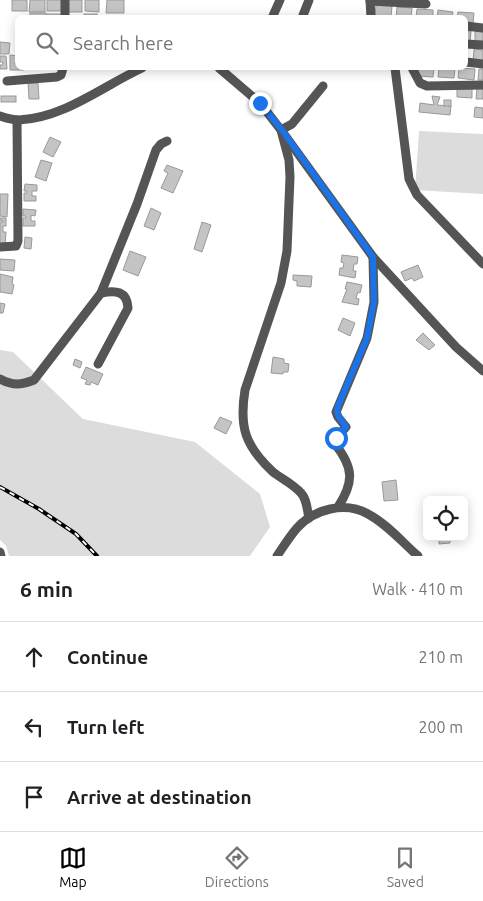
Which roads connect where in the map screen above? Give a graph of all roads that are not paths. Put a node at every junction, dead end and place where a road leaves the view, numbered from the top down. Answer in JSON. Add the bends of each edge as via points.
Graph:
{"nodes":[{"id":1,"x":65,"y":0,"type":"edge"},
{"id":2,"x":280,"y":0,"type":"edge"},
{"id":3,"x":309,"y":0,"type":"edge"},
{"id":4,"x":370,"y":1,"type":"edge"},
{"id":5,"x":426,"y":4,"type":"dead end"},
{"id":6,"x":65,"y":15,"type":"edge"},
{"id":7,"x":273,"y":15,"type":"edge"},
{"id":8,"x":303,"y":15,"type":"edge"},
{"id":9,"x":371,"y":15,"type":"edge"},
{"id":10,"x":468,"y":26,"type":"edge"},
{"id":11,"x":483,"y":28,"type":"edge"},
{"id":12,"x":468,"y":44,"type":"edge"},
{"id":13,"x":483,"y":45,"type":"edge"},
{"id":14,"x":468,"y":62,"type":"edge"},
{"id":15,"x":483,"y":64,"type":"edge"},
{"id":16,"x":62,"y":70,"type":"edge"},
{"id":17,"x":138,"y":70,"type":"edge"},
{"id":18,"x":221,"y":70,"type":"edge"},
{"id":19,"x":396,"y":70,"type":"edge"},
{"id":20,"x":413,"y":70,"type":"edge"},
{"id":21,"x":7,"y":82,"type":"dead end"},
{"id":22,"x":483,"y":85,"type":"edge"},
{"id":23,"x":323,"y":86,"type":"dead end"},
{"id":24,"x":0,"y":116,"type":"edge"},
{"id":25,"x":17,"y":120,"type":"junction"},
{"id":26,"x":282,"y":130,"type":"junction"},
{"id":27,"x":167,"y":141,"type":"dead end"},
{"id":28,"x":0,"y":247,"type":"edge"},
{"id":29,"x":373,"y":257,"type":"junction"},
{"id":30,"x":483,"y":264,"type":"edge"},
{"id":31,"x":101,"y":293,"type":"junction"},
{"id":32,"x":98,"y":364,"type":"dead end"},
{"id":33,"x":483,"y":371,"type":"edge"},
{"id":34,"x":0,"y":379,"type":"edge"},
{"id":35,"x":338,"y":507,"type":"junction"},
{"id":36,"x":309,"y":518,"type":"junction"},
{"id":37,"x":0,"y":552,"type":"edge"},
{"id":38,"x":1,"y":556,"type":"edge"},
{"id":39,"x":277,"y":556,"type":"edge"},
{"id":40,"x":418,"y":556,"type":"edge"}],
"edges":[{"from":1,"to":6,"type":"street"},
{"from":2,"to":7,"type":"street"},
{"from":3,"to":8,"type":"street"},
{"from":4,"to":5,"type":"street"},
{"from":4,"to":9,"type":"street"},
{"from":10,"to":11,"type":"street"},
{"from":12,"to":13,"type":"street"},
{"from":14,"to":15,"type":"street"},
{"from":16,"to":21,"type":"street","via":[[57,78]]},
{"from":17,"to":25,"type":"street","via":[[68,107]]},
{"from":18,"to":26,"type":"street","via":[[260,103]]},
{"from":19,"to":30,"type":"street","via":[[409,179],[417,195]]},
{"from":20,"to":22,"type":"street","via":[[420,83],[427,86]]},
{"from":23,"to":26,"type":"street","via":[[292,124]]},
{"from":24,"to":25,"type":"street"},
{"from":25,"to":28,"type":"street","via":[[18,242],[16,246]]},
{"from":26,"to":29,"type":"street"},
{"from":26,"to":36,"type":"street","via":[[290,177],[287,251],[281,283],[245,390],[242,413],[244,434],[250,446],[273,472],[302,493]]},
{"from":27,"to":31,"type":"street","via":[[156,150]]},
{"from":29,"to":33,"type":"street","via":[[456,347]]},
{"from":29,"to":35,"type":"street","via":[[374,302],[367,338],[336,412],[346,427],[335,444],[344,455],[350,481],[348,492]]},
{"from":31,"to":32,"type":"street","via":[[121,294],[127,300],[128,308]]},
{"from":31,"to":34,"type":"street","via":[[34,380],[22,385]]},
{"from":35,"to":36,"type":"street"},
{"from":35,"to":40,"type":"street","via":[[367,513]]},
{"from":36,"to":39,"type":"street","via":[[298,527]]},
{"from":37,"to":38,"type":"street"}]}
